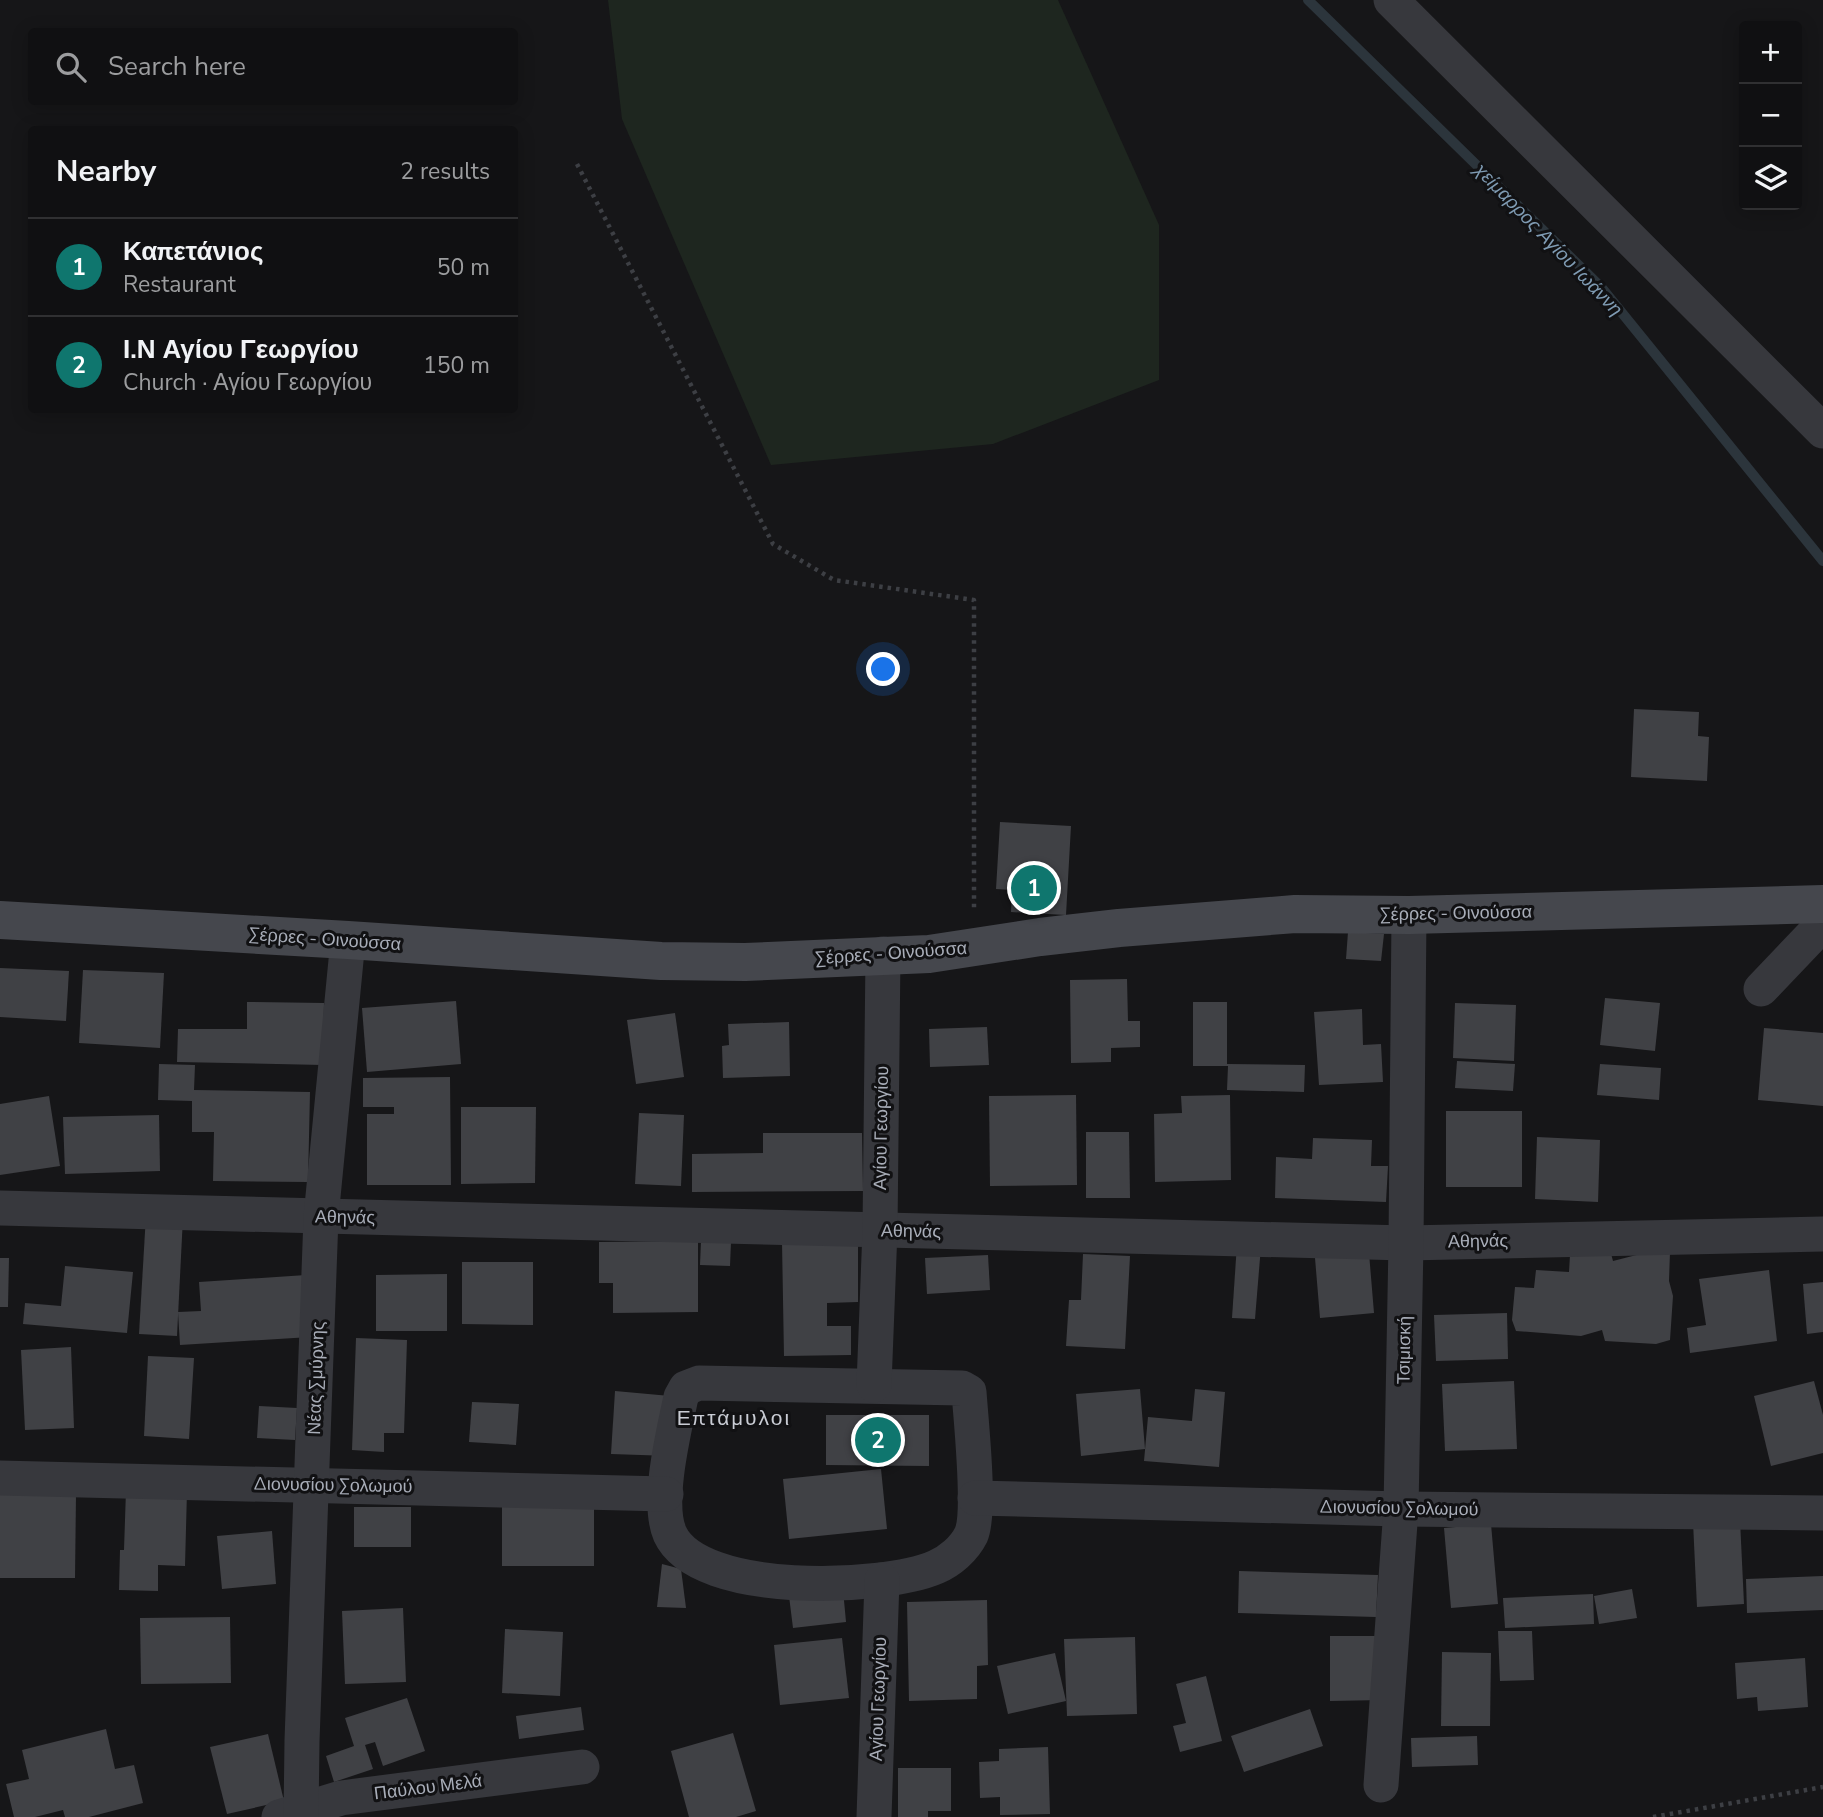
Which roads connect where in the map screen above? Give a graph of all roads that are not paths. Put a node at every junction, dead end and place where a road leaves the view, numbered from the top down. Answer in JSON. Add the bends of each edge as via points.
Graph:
{"nodes":[{"id":1,"x":1391,"y":0,"type":"edge"},
{"id":2,"x":1823,"y":431,"type":"edge"},
{"id":3,"x":1823,"y":904,"type":"edge"},
{"id":4,"x":1409,"y":915,"type":"junction"},
{"id":5,"x":0,"y":920,"type":"edge"},
{"id":6,"x":1823,"y":924,"type":"edge"},
{"id":7,"x":348,"y":940,"type":"junction"},
{"id":8,"x":883,"y":954,"type":"junction"},
{"id":9,"x":1761,"y":989,"type":"dead end"},
{"id":10,"x":0,"y":1208,"type":"edge"},
{"id":11,"x":321,"y":1217,"type":"junction"},
{"id":12,"x":1823,"y":1220,"type":"edge"},
{"id":13,"x":880,"y":1230,"type":"junction"},
{"id":14,"x":1823,"y":1234,"type":"edge"},
{"id":15,"x":1770,"y":1235,"type":"junction"},
{"id":16,"x":1406,"y":1243,"type":"junction"},
{"id":17,"x":874,"y":1385,"type":"junction"},
{"id":18,"x":0,"y":1478,"type":"edge"},
{"id":19,"x":313,"y":1484,"type":"junction"},
{"id":20,"x":666,"y":1494,"type":"junction"},
{"id":21,"x":975,"y":1498,"type":"junction"},
{"id":22,"x":1401,"y":1509,"type":"junction"},
{"id":23,"x":1823,"y":1513,"type":"edge"},
{"id":24,"x":883,"y":1580,"type":"junction"},
{"id":25,"x":582,"y":1767,"type":"dead end"},
{"id":26,"x":1381,"y":1785,"type":"dead end"},
{"id":27,"x":293,"y":1815,"type":"edge"},
{"id":28,"x":874,"y":1817,"type":"edge"}],
"edges":[{"from":1,"to":2,"type":"street"},
{"from":3,"to":4,"type":"street","name":"Σέρρες - Οινούσσα"},
{"from":4,"to":8,"type":"street","name":"Σέρρες - Οινούσσα","via":[[1295,914],[1119,928],[929,954]]},
{"from":4,"to":16,"type":"street","name":"Τσιμισκή"},
{"from":5,"to":7,"type":"street","name":"Σέρρες - Οινούσσα"},
{"from":6,"to":9,"type":"street"},
{"from":7,"to":8,"type":"street","name":"Σέρρες - Οινούσσα","via":[[661,961],[745,962]]},
{"from":7,"to":11,"type":"street","name":"Νέας Σμύρνης"},
{"from":8,"to":13,"type":"street","name":"Αγίου Γεωργίου"},
{"from":10,"to":11,"type":"street","name":"Αθηνάς"},
{"from":11,"to":13,"type":"street","name":"Αθηνάς"},
{"from":11,"to":19,"type":"street","name":"Νέας Σμύρνης"},
{"from":12,"to":15,"type":"street"},
{"from":13,"to":16,"type":"street","name":"Αθηνάς"},
{"from":13,"to":17,"type":"street","name":"Αγίου Γεωργίου"},
{"from":14,"to":15,"type":"street","name":"Αθηνάς"},
{"from":15,"to":16,"type":"street","name":"Αθηνάς"},
{"from":16,"to":22,"type":"street","name":"Τσιμισκή"},
{"from":17,"to":20,"type":"street","via":[[694,1384],[686,1388]]},
{"from":17,"to":21,"type":"street","via":[[947,1386],[969,1392]]},
{"from":18,"to":19,"type":"street","name":"Διονυσίου Σολωμού"},
{"from":19,"to":20,"type":"street","name":"Διονυσίου Σολωμού"},
{"from":19,"to":27,"type":"street","name":"Νέας Σμύρνης"},
{"from":20,"to":24,"type":"street","via":[[668,1528],[674,1542],[718,1570],[795,1583]]},
{"from":21,"to":22,"type":"street","name":"Διονυσίου Σολωμού"},
{"from":21,"to":24,"type":"street","via":[[972,1531],[953,1556],[934,1568]]},
{"from":22,"to":23,"type":"street","name":"Διονυσίου Σολωμού"},
{"from":22,"to":26,"type":"street","name":"Τσιμισκή"},
{"from":24,"to":28,"type":"street","name":"Αγίου Γεωργίου"},
{"from":25,"to":27,"type":"street","name":"Παύλου Μελά","via":[[341,1798]]}]}
